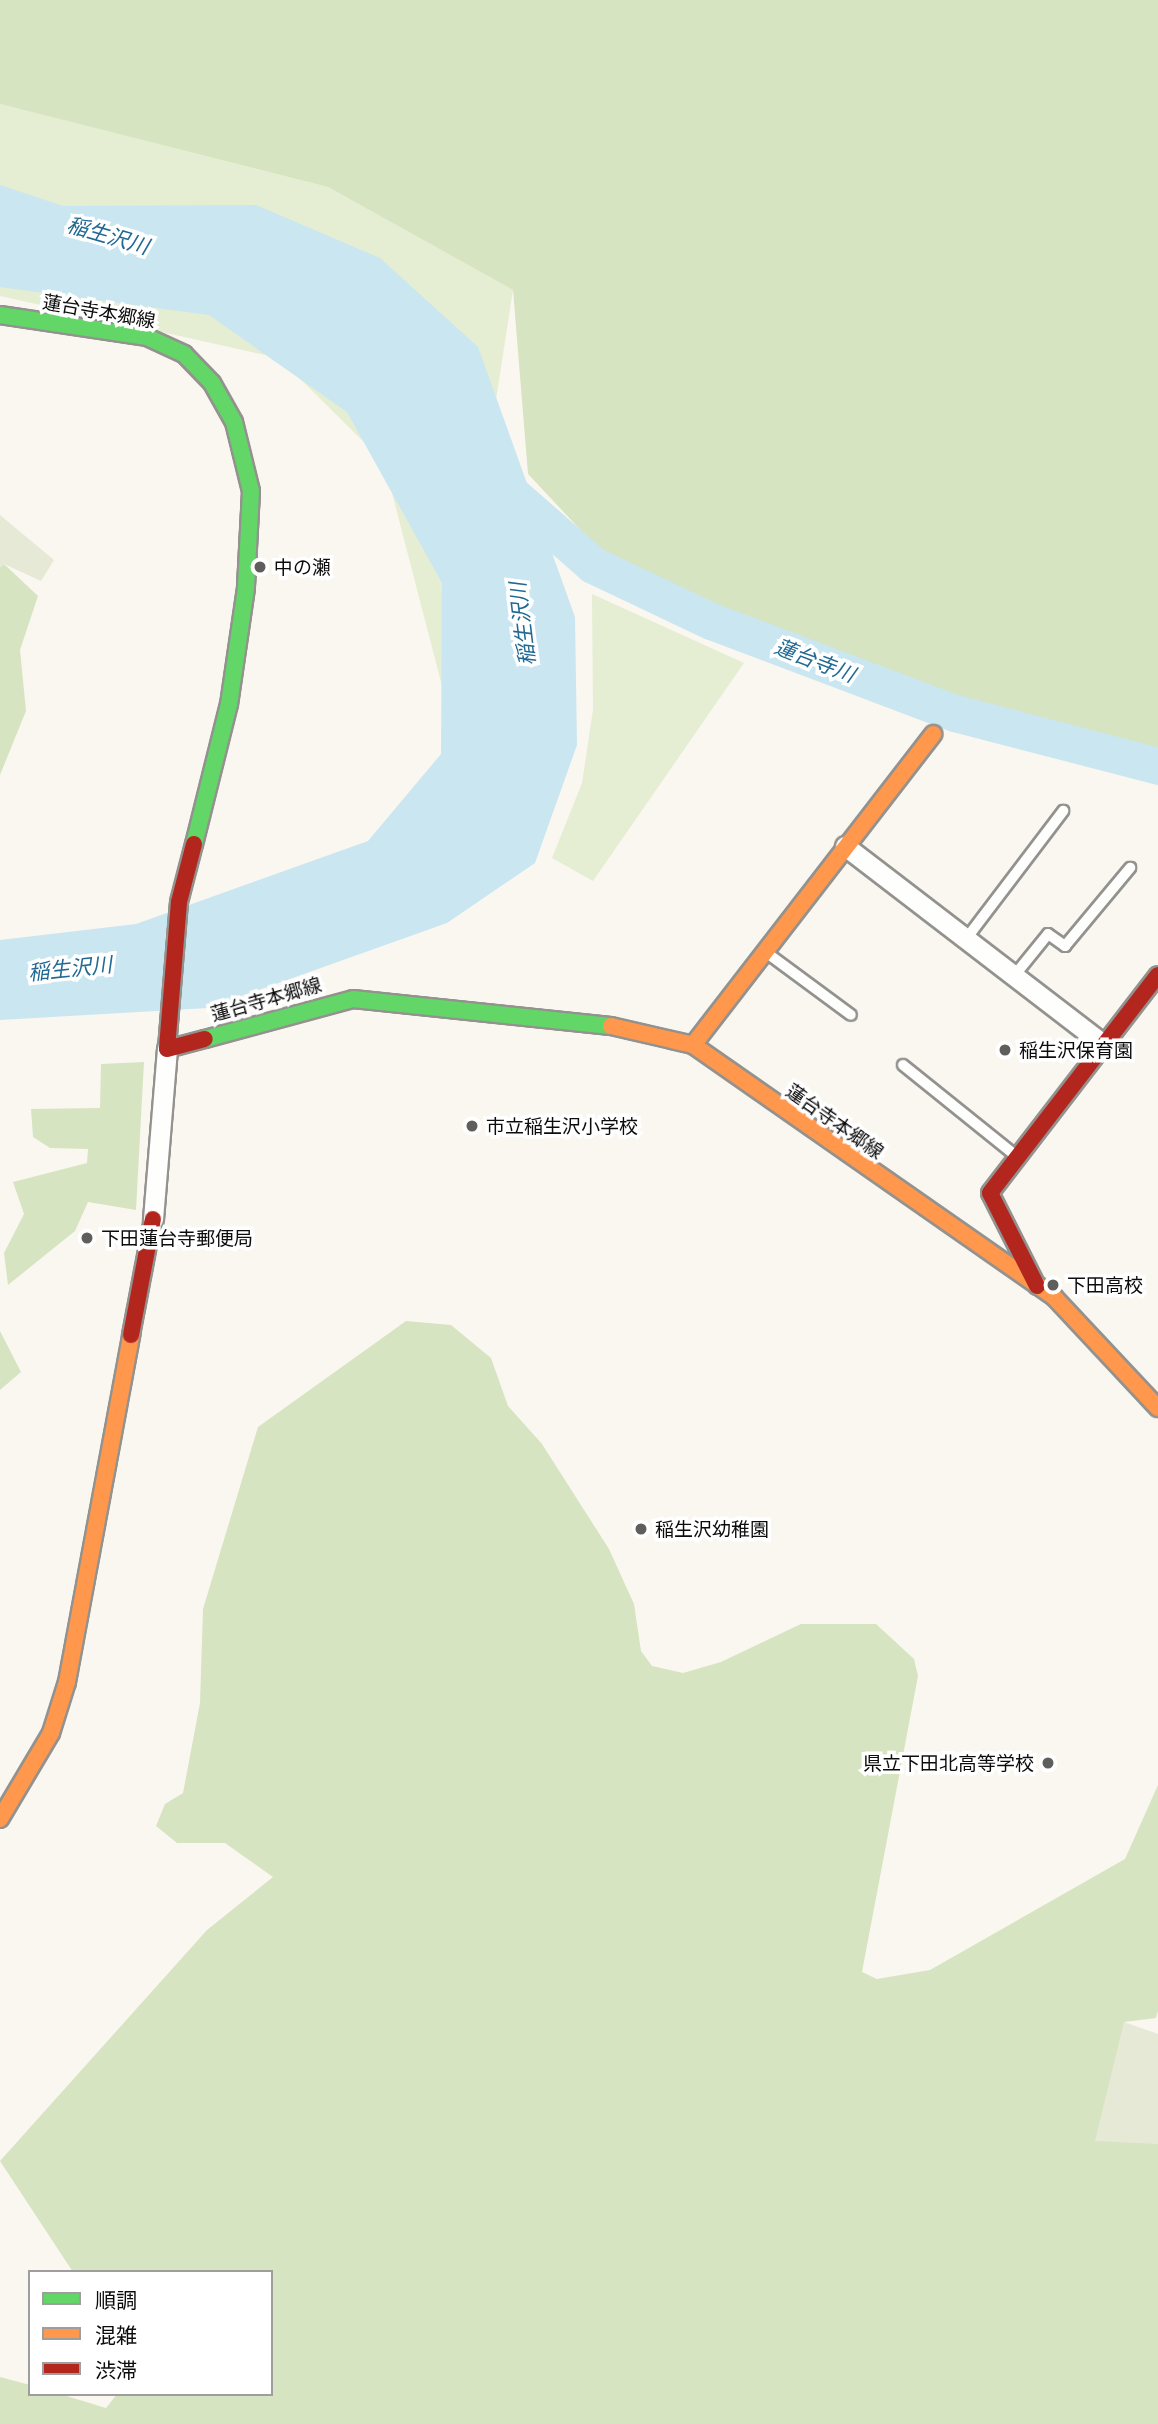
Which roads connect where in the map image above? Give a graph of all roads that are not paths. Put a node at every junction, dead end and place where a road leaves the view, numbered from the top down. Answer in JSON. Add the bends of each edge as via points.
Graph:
{"nodes":[{"id":1,"x":0,"y":315,"type":"edge"},
{"id":2,"x":933,"y":734,"type":"dead end"},
{"id":3,"x":1063,"y":811,"type":"dead end"},
{"id":4,"x":845,"y":846,"type":"junction"},
{"id":5,"x":1130,"y":868,"type":"dead end"},
{"id":6,"x":966,"y":939,"type":"junction"},
{"id":7,"x":763,"y":950,"type":"junction"},
{"id":8,"x":1158,"y":975,"type":"edge"},
{"id":9,"x":1014,"y":976,"type":"junction"},
{"id":10,"x":851,"y":1015,"type":"dead end"},
{"id":11,"x":167,"y":1040,"type":"junction"},
{"id":12,"x":693,"y":1045,"type":"junction"},
{"id":13,"x":1104,"y":1045,"type":"junction"},
{"id":14,"x":902,"y":1065,"type":"dead end"},
{"id":15,"x":1017,"y":1156,"type":"junction"},
{"id":16,"x":153,"y":1219,"type":"joint"},
{"id":17,"x":1037,"y":1286,"type":"junction"},
{"id":18,"x":1158,"y":1408,"type":"edge"},
{"id":19,"x":0,"y":1819,"type":"edge"}],
"edges":[{"from":1,"to":11,"type":"main road","name":"蓮台寺本郷線","via":[[147,337],[184,354],[212,383],[234,422],[246,459],[251,491],[247,575],[229,704],[179,902]]},
{"from":2,"to":4,"type":"main road"},
{"from":3,"to":6,"type":"lane"},
{"from":4,"to":6,"type":"street"},
{"from":4,"to":7,"type":"main road"},
{"from":5,"to":9,"type":"lane","via":[[1065,946],[1048,934]]},
{"from":6,"to":9,"type":"street"},
{"from":7,"to":10,"type":"lane"},
{"from":7,"to":12,"type":"main road"},
{"from":8,"to":13,"type":"main road"},
{"from":9,"to":13,"type":"street"},
{"from":11,"to":12,"type":"main road","name":"蓮台寺本郷線","via":[[354,999],[638,1029]]},
{"from":11,"to":16,"type":"street"},
{"from":12,"to":17,"type":"main road","name":"蓮台寺本郷線"},
{"from":13,"to":15,"type":"main road"},
{"from":14,"to":15,"type":"lane"},
{"from":15,"to":17,"type":"main road","via":[[990,1198]]},
{"from":16,"to":19,"type":"main road","via":[[67,1682],[51,1733]]},
{"from":17,"to":18,"type":"main road","name":"蓮台寺本郷線","via":[[1054,1297]]}]}
